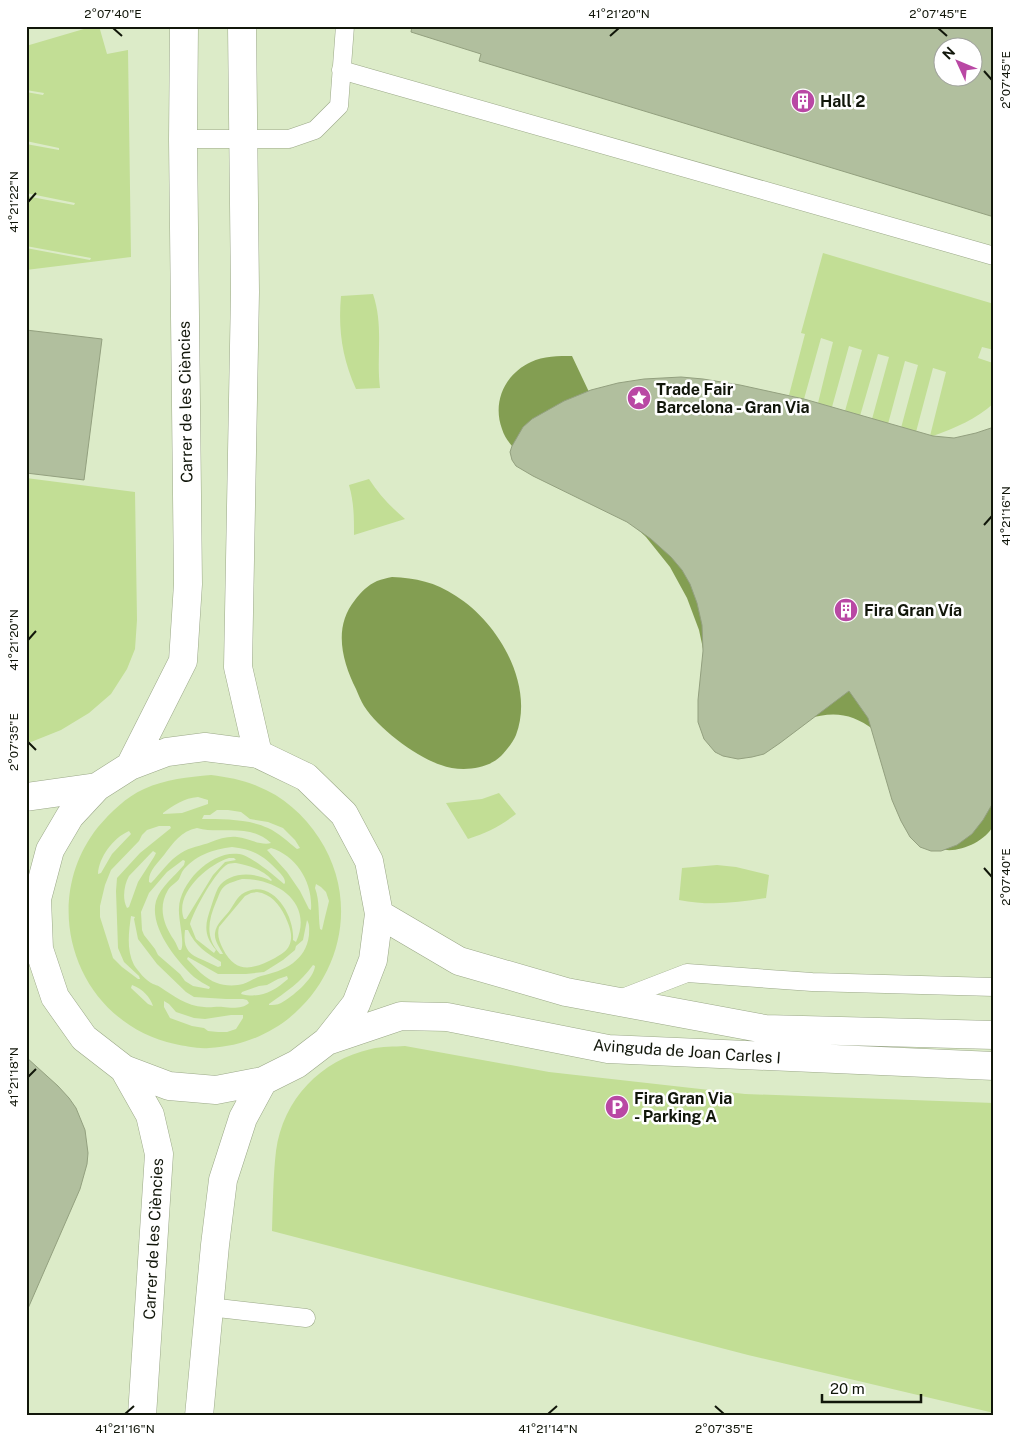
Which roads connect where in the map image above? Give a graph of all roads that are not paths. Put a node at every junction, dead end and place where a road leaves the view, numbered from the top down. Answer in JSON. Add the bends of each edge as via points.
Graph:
{"nodes":[{"id":1,"x":184,"y":26,"type":"edge"},
{"id":2,"x":242,"y":26,"type":"edge"},
{"id":3,"x":344,"y":26,"type":"edge"},
{"id":4,"x":342,"y":70,"type":"junction"},
{"id":5,"x":183,"y":139,"type":"junction"},
{"id":6,"x":243,"y":139,"type":"junction"},
{"id":7,"x":994,"y":256,"type":"edge"},
{"id":8,"x":258,"y":754,"type":"junction"},
{"id":9,"x":130,"y":766,"type":"junction"},
{"id":10,"x":97,"y":787,"type":"junction"},
{"id":11,"x":26,"y":797,"type":"edge"},
{"id":12,"x":379,"y":914,"type":"junction"},
{"id":13,"x":32,"y":939,"type":"edge"},
{"id":14,"x":994,"y":987,"type":"edge"},
{"id":15,"x":615,"y":1001,"type":"junction"},
{"id":16,"x":994,"y":1035,"type":"edge"},
{"id":17,"x":327,"y":1041,"type":"junction"},
{"id":18,"x":994,"y":1066,"type":"edge"},
{"id":19,"x":124,"y":1069,"type":"junction"},
{"id":20,"x":263,"y":1081,"type":"junction"},
{"id":21,"x":209,"y":1306,"type":"junction"},
{"id":22,"x":306,"y":1318,"type":"dead end"},
{"id":23,"x":142,"y":1416,"type":"edge"},
{"id":24,"x":199,"y":1416,"type":"edge"}],
"edges":[{"from":1,"to":5,"type":"street","name":"Carrer de les Ciències"},
{"from":2,"to":6,"type":"street"},
{"from":3,"to":4,"type":"lane"},
{"from":4,"to":6,"type":"lane","via":[[338,106],[315,130],[289,138]]},
{"from":4,"to":7,"type":"lane"},
{"from":5,"to":6,"type":"lane"},
{"from":5,"to":9,"type":"street","name":"Carrer de les Ciències","via":[[188,584],[183,661]]},
{"from":6,"to":8,"type":"street","via":[[245,292],[238,667]]},
{"from":8,"to":9,"type":"street","via":[[205,747],[167,752]]},
{"from":8,"to":12,"type":"street","via":[[306,778],[344,814],[370,861]]},
{"from":9,"to":10,"type":"street"},
{"from":10,"to":11,"type":"street"},
{"from":10,"to":13,"type":"street","via":[[70,816],[50,850],[37,899]]},
{"from":12,"to":15,"type":"street","name":"Avinguda de Joan Carles I","via":[[459,961],[566,992]]},
{"from":12,"to":17,"type":"street","via":[[374,960],[356,1004]]},
{"from":13,"to":19,"type":"street","via":[[55,997],[74,1024],[84,1038]]},
{"from":14,"to":15,"type":"lane","via":[[812,982],[687,973]]},
{"from":15,"to":16,"type":"street","name":"Avinguda de Joan Carles I","via":[[765,1028]]},
{"from":17,"to":18,"type":"street","name":"Avinguda de Joan Carles I","via":[[401,1016],[447,1017],[608,1049]]},
{"from":17,"to":20,"type":"street","via":[[297,1064]]},
{"from":19,"to":20,"type":"street","via":[[169,1086],[216,1090]]},
{"from":19,"to":23,"type":"street","name":"Carrer de les Ciències","via":[[150,1115],[159,1154]]},
{"from":20,"to":21,"type":"street","via":[[243,1118],[224,1180]]},
{"from":21,"to":22,"type":"lane"},
{"from":21,"to":24,"type":"street"}]}
